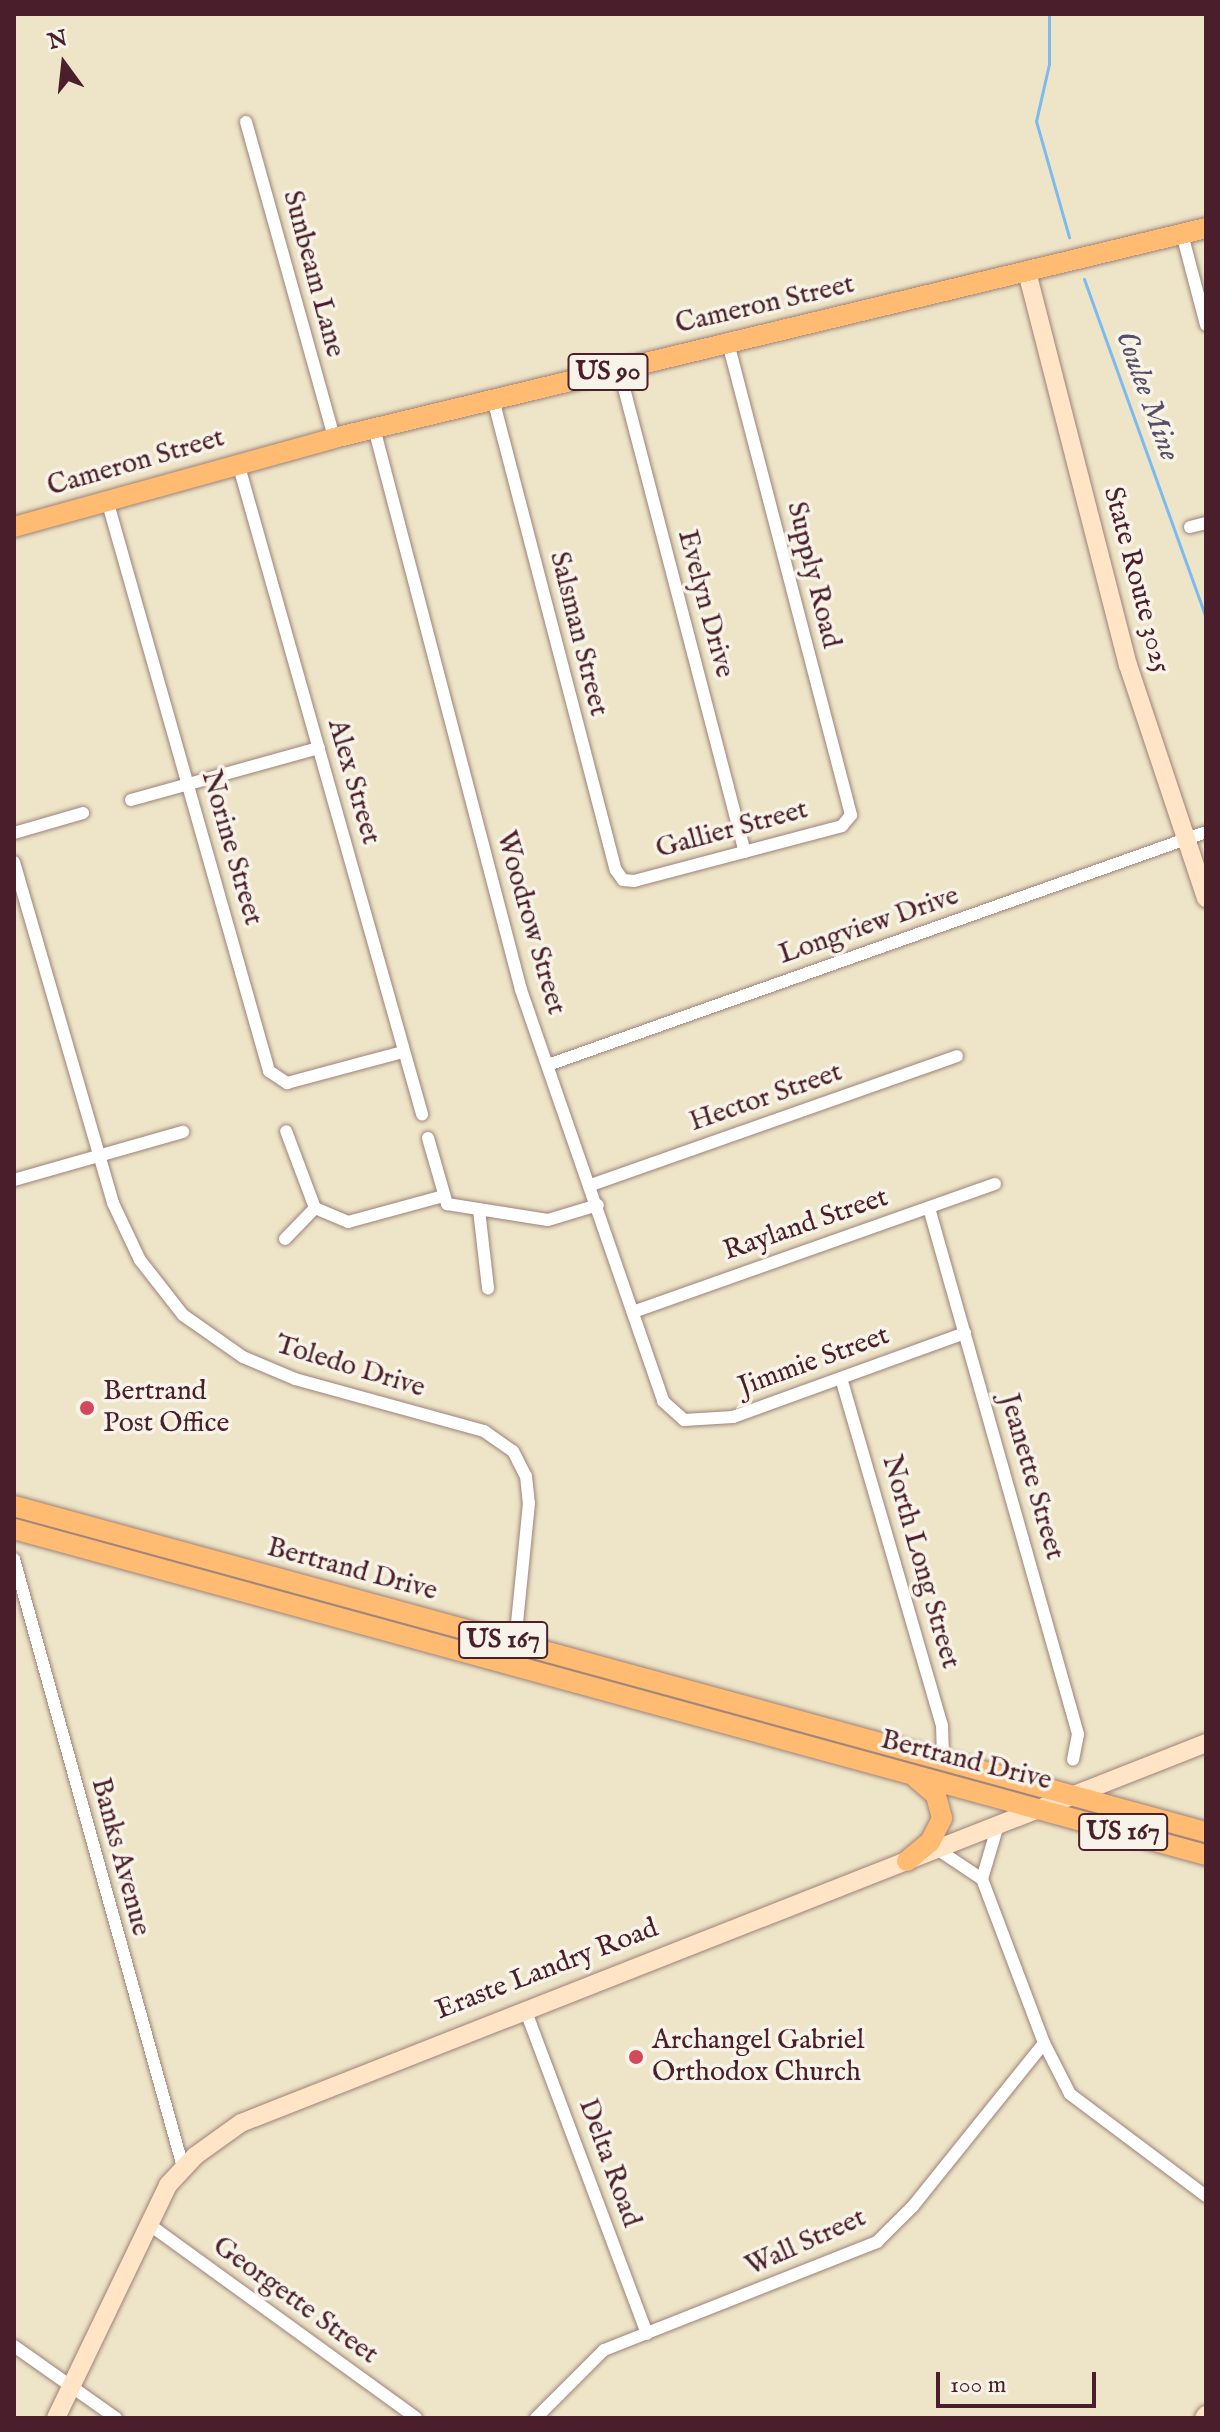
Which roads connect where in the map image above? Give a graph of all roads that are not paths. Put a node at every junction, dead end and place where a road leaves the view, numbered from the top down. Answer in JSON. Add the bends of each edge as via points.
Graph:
{"nodes":[{"id":1,"x":246,"y":122,"type":"dead end"},
{"id":2,"x":1206,"y":228,"type":"edge"},
{"id":3,"x":1182,"y":234,"type":"junction"},
{"id":4,"x":1027,"y":272,"type":"junction"},
{"id":5,"x":1206,"y":325,"type":"edge"},
{"id":6,"x":728,"y":342,"type":"junction"},
{"id":7,"x":619,"y":369,"type":"junction"},
{"id":8,"x":493,"y":399,"type":"junction"},
{"id":9,"x":374,"y":428,"type":"junction"},
{"id":10,"x":334,"y":438,"type":"junction"},
{"id":11,"x":238,"y":463,"type":"junction"},
{"id":12,"x":107,"y":500,"type":"junction"},
{"id":13,"x":1206,"y":523,"type":"edge"},
{"id":14,"x":14,"y":527,"type":"edge"},
{"id":15,"x":1190,"y":527,"type":"dead end"},
{"id":16,"x":319,"y":748,"type":"junction"},
{"id":17,"x":187,"y":783,"type":"junction"},
{"id":18,"x":131,"y":800,"type":"dead end"},
{"id":19,"x":83,"y":813,"type":"dead end"},
{"id":20,"x":850,"y":818,"type":"joint"},
{"id":21,"x":1206,"y":832,"type":"edge"},
{"id":22,"x":14,"y":833,"type":"edge"},
{"id":23,"x":1185,"y":839,"type":"junction"},
{"id":24,"x":745,"y":852,"type":"junction"},
{"id":25,"x":14,"y":862,"type":"edge"},
{"id":26,"x":623,"y":880,"type":"joint"},
{"id":27,"x":1206,"y":898,"type":"edge"},
{"id":28,"x":403,"y":1052,"type":"junction"},
{"id":29,"x":957,"y":1056,"type":"dead end"},
{"id":30,"x":548,"y":1065,"type":"junction"},
{"id":31,"x":422,"y":1114,"type":"dead end"},
{"id":32,"x":286,"y":1131,"type":"dead end"},
{"id":33,"x":183,"y":1132,"type":"dead end"},
{"id":34,"x":428,"y":1138,"type":"dead end"},
{"id":35,"x":99,"y":1156,"type":"junction"},
{"id":36,"x":14,"y":1180,"type":"edge"},
{"id":37,"x":995,"y":1184,"type":"dead end"},
{"id":38,"x":591,"y":1185,"type":"junction"},
{"id":39,"x":444,"y":1196,"type":"junction"},
{"id":40,"x":598,"y":1205,"type":"junction"},
{"id":41,"x":315,"y":1208,"type":"junction"},
{"id":42,"x":929,"y":1208,"type":"junction"},
{"id":43,"x":479,"y":1210,"type":"junction"},
{"id":44,"x":285,"y":1239,"type":"dead end"},
{"id":45,"x":488,"y":1288,"type":"dead end"},
{"id":46,"x":633,"y":1312,"type":"junction"},
{"id":47,"x":965,"y":1333,"type":"junction"},
{"id":48,"x":841,"y":1378,"type":"junction"},
{"id":49,"x":678,"y":1417,"type":"joint"},
{"id":50,"x":14,"y":1506,"type":"edge"},
{"id":51,"x":14,"y":1529,"type":"edge"},
{"id":52,"x":14,"y":1559,"type":"edge"},
{"id":53,"x":515,"y":1643,"type":"junction"},
{"id":54,"x":675,"y":1688,"type":"junction"},
{"id":55,"x":666,"y":1708,"type":"junction"},
{"id":56,"x":1206,"y":1743,"type":"edge"},
{"id":57,"x":943,"y":1760,"type":"junction"},
{"id":58,"x":1073,"y":1760,"type":"dead end"},
{"id":59,"x":914,"y":1777,"type":"junction"},
{"id":60,"x":1073,"y":1795,"type":"junction"},
{"id":61,"x":1039,"y":1808,"type":"junction"},
{"id":62,"x":998,"y":1825,"type":"junction"},
{"id":63,"x":1206,"y":1832,"type":"edge"},
{"id":64,"x":937,"y":1849,"type":"junction"},
{"id":65,"x":1206,"y":1855,"type":"edge"},
{"id":66,"x":907,"y":1861,"type":"junction"},
{"id":67,"x":982,"y":1879,"type":"junction"},
{"id":68,"x":525,"y":2009,"type":"junction"},
{"id":69,"x":1044,"y":2043,"type":"junction"},
{"id":70,"x":183,"y":2167,"type":"junction"},
{"id":71,"x":1206,"y":2196,"type":"edge"},
{"id":72,"x":147,"y":2223,"type":"junction"},
{"id":73,"x":647,"y":2334,"type":"junction"},
{"id":74,"x":14,"y":2346,"type":"edge"},
{"id":75,"x":71,"y":2385,"type":"junction"},
{"id":76,"x":56,"y":2418,"type":"edge"},
{"id":77,"x":116,"y":2418,"type":"edge"},
{"id":78,"x":416,"y":2418,"type":"edge"},
{"id":79,"x":536,"y":2418,"type":"edge"}],
"edges":[{"from":1,"to":10,"type":"street","name":"Sunbeam Lane"},
{"from":2,"to":3,"type":"main road","name":"Cameron Street","number":"US 90"},
{"from":3,"to":4,"type":"main road","name":"Cameron Street","number":"US 90"},
{"from":3,"to":5,"type":"street"},
{"from":4,"to":6,"type":"main road","name":"Cameron Street","number":"US 90"},
{"from":4,"to":23,"type":"street","name":"State Route 3025","via":[[1132,678]]},
{"from":6,"to":7,"type":"main road","name":"Cameron Street","number":"US 90"},
{"from":6,"to":20,"type":"street","name":"Supply Road","via":[[852,809]]},
{"from":7,"to":8,"type":"main road","name":"Cameron Street","number":"US 90"},
{"from":7,"to":24,"type":"street","name":"Evelyn Drive"},
{"from":8,"to":9,"type":"main road","name":"Cameron Street","number":"US 90"},
{"from":8,"to":26,"type":"street","name":"Salsman Street","via":[[585,757]]},
{"from":9,"to":10,"type":"main road","name":"Cameron Street","number":"US 90"},
{"from":9,"to":30,"type":"street","name":"Woodrow Street","via":[[521,990]]},
{"from":10,"to":11,"type":"main road","name":"Cameron Street","number":"US 90"},
{"from":11,"to":12,"type":"main road","name":"Cameron Street","number":"US 90"},
{"from":11,"to":16,"type":"street","name":"Alex Street"},
{"from":12,"to":14,"type":"main road","name":"Cameron Street","number":"US 90"},
{"from":12,"to":17,"type":"street","name":"Norine Street"},
{"from":13,"to":15,"type":"street"},
{"from":16,"to":17,"type":"street"},
{"from":16,"to":28,"type":"street","name":"Alex Street"},
{"from":17,"to":18,"type":"street"},
{"from":17,"to":28,"type":"street","name":"Norine Street","via":[[274,1078],[287,1083]]},
{"from":19,"to":22,"type":"street"},
{"from":20,"to":24,"type":"street","name":"Gallier Street","via":[[842,826]]},
{"from":21,"to":23,"type":"street","name":"Longview Drive"},
{"from":23,"to":27,"type":"street","name":"State Route 3025"},
{"from":23,"to":30,"type":"street","name":"Longview Drive"},
{"from":24,"to":26,"type":"street","name":"Gallier Street"},
{"from":25,"to":35,"type":"street","name":"Toledo Drive"},
{"from":28,"to":31,"type":"street","name":"Alex Street"},
{"from":29,"to":38,"type":"street","name":"Hector Street"},
{"from":30,"to":38,"type":"street","name":"Woodrow Street"},
{"from":32,"to":41,"type":"street"},
{"from":33,"to":35,"type":"street"},
{"from":34,"to":39,"type":"street"},
{"from":35,"to":36,"type":"street"},
{"from":35,"to":53,"type":"street","name":"Toledo Drive","via":[[119,1220],[140,1260],[164,1294],[203,1332],[279,1374],[469,1426],[496,1436],[513,1451],[526,1476],[529,1503]]},
{"from":37,"to":42,"type":"street","name":"Rayland Street"},
{"from":38,"to":40,"type":"street","name":"Woodrow Street"},
{"from":39,"to":41,"type":"street","via":[[348,1222]]},
{"from":39,"to":43,"type":"street","via":[[447,1204]]},
{"from":40,"to":43,"type":"street","via":[[548,1220]]},
{"from":40,"to":46,"type":"street","name":"Woodrow Street"},
{"from":41,"to":44,"type":"street"},
{"from":42,"to":46,"type":"street","name":"Rayland Street"},
{"from":42,"to":47,"type":"street","name":"Jeanette Street"},
{"from":43,"to":45,"type":"street"},
{"from":46,"to":49,"type":"street","name":"Woodrow Street","via":[[663,1401]]},
{"from":47,"to":48,"type":"street","name":"Jimmie Street"},
{"from":47,"to":58,"type":"street","name":"Jeanette Street","via":[[1078,1734]]},
{"from":48,"to":49,"type":"street","name":"Jimmie Street","via":[[733,1417],[698,1422]]},
{"from":48,"to":57,"type":"street","name":"North Long Street","via":[[942,1726]]},
{"from":50,"to":53,"type":"main road","name":"Bertrand Drive","number":"US 167"},
{"from":51,"to":55,"type":"main road","name":"Bertrand Drive","number":"US 167"},
{"from":52,"to":70,"type":"street","name":"Banks Avenue"},
{"from":53,"to":54,"type":"main road","name":"Bertrand Drive","number":"US 167"},
{"from":54,"to":55,"type":"street"},
{"from":54,"to":57,"type":"main road","name":"Bertrand Drive","number":"US 167"},
{"from":55,"to":59,"type":"main road","name":"Bertrand Drive","number":"US 167"},
{"from":56,"to":60,"type":"street","name":"Eraste Landry Road"},
{"from":57,"to":60,"type":"main road","name":"Bertrand Drive","number":"US 167"},
{"from":59,"to":61,"type":"main road","name":"Bertrand Drive","number":"US 167"},
{"from":59,"to":66,"type":"main road","via":[[936,1795],[942,1818],[930,1842]]},
{"from":60,"to":61,"type":"street","name":"Eraste Landry Road"},
{"from":60,"to":63,"type":"main road","name":"Bertrand Drive","number":"US 167"},
{"from":61,"to":62,"type":"street","name":"Eraste Landry Road"},
{"from":61,"to":65,"type":"main road","name":"Bertrand Drive","number":"US 167"},
{"from":62,"to":64,"type":"street","name":"Eraste Landry Road"},
{"from":62,"to":67,"type":"street"},
{"from":64,"to":66,"type":"street","name":"Eraste Landry Road"},
{"from":64,"to":67,"type":"street"},
{"from":66,"to":68,"type":"street","name":"Eraste Landry Road"},
{"from":67,"to":69,"type":"street"},
{"from":68,"to":70,"type":"street","name":"Eraste Landry Road","via":[[257,2115]]},
{"from":68,"to":73,"type":"street","name":"Delta Road"},
{"from":69,"to":71,"type":"street","via":[[1083,2108]]},
{"from":69,"to":73,"type":"street","name":"Wall Street","via":[[913,2206],[877,2242]]},
{"from":70,"to":72,"type":"street","name":"Eraste Landry Road"},
{"from":72,"to":75,"type":"street","name":"Eraste Landry Road"},
{"from":72,"to":78,"type":"street","name":"Georgette Street"},
{"from":73,"to":79,"type":"street","name":"Wall Street","via":[[597,2355]]},
{"from":74,"to":75,"type":"street"},
{"from":75,"to":76,"type":"street","name":"Eraste Landry Road"},
{"from":75,"to":77,"type":"street"}]}
